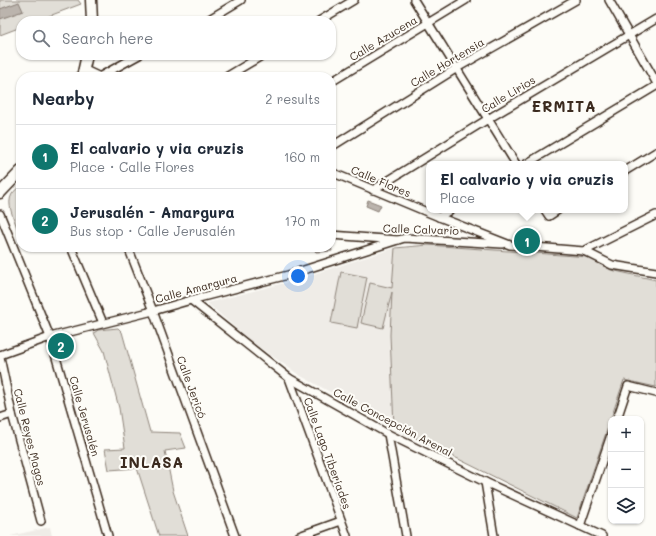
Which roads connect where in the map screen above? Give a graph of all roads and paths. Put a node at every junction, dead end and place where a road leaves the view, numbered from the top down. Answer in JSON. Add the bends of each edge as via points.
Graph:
{"nodes":[{"id":1,"x":92,"y":0,"type":"edge"},
{"id":2,"x":242,"y":0,"type":"edge"},
{"id":3,"x":354,"y":0,"type":"edge"},
{"id":4,"x":414,"y":0,"type":"edge"},
{"id":5,"x":466,"y":0,"type":"edge"},
{"id":6,"x":576,"y":0,"type":"edge"},
{"id":7,"x":609,"y":0,"type":"edge"},
{"id":8,"x":92,"y":16,"type":"edge"},
{"id":9,"x":215,"y":16,"type":"edge"},
{"id":10,"x":327,"y":16,"type":"edge"},
{"id":11,"x":656,"y":19,"type":"edge"},
{"id":12,"x":428,"y":24,"type":"junction"},
{"id":13,"x":629,"y":35,"type":"junction"},
{"id":14,"x":86,"y":60,"type":"edge"},
{"id":15,"x":130,"y":60,"type":"edge"},
{"id":16,"x":255,"y":60,"type":"edge"},
{"id":17,"x":457,"y":68,"type":"junction"},
{"id":18,"x":83,"y":72,"type":"edge"},
{"id":19,"x":109,"y":72,"type":"edge"},
{"id":20,"x":234,"y":72,"type":"edge"},
{"id":21,"x":336,"y":79,"type":"edge"},
{"id":22,"x":656,"y":82,"type":"edge"},
{"id":23,"x":656,"y":86,"type":"edge"},
{"id":24,"x":488,"y":119,"type":"junction"},
{"id":25,"x":336,"y":144,"type":"edge"},
{"id":26,"x":656,"y":152,"type":"edge"},
{"id":27,"x":514,"y":161,"type":"edge"},
{"id":28,"x":531,"y":161,"type":"edge"},
{"id":29,"x":628,"y":168,"type":"edge"},
{"id":30,"x":336,"y":174,"type":"edge"},
{"id":31,"x":16,"y":175,"type":"edge"},
{"id":32,"x":1,"y":189,"type":"edge"},
{"id":33,"x":372,"y":190,"type":"junction"},
{"id":34,"x":426,"y":212,"type":"edge"},
{"id":35,"x":428,"y":213,"type":"edge"},
{"id":36,"x":445,"y":213,"type":"edge"},
{"id":37,"x":0,"y":214,"type":"edge"},
{"id":38,"x":656,"y":215,"type":"edge"},
{"id":39,"x":438,"y":217,"type":"junction"},
{"id":40,"x":336,"y":235,"type":"edge"},
{"id":41,"x":398,"y":240,"type":"junction"},
{"id":42,"x":510,"y":244,"type":"junction"},
{"id":43,"x":584,"y":251,"type":"junction"},
{"id":44,"x":73,"y":252,"type":"edge"},
{"id":45,"x":130,"y":252,"type":"edge"},
{"id":46,"x":656,"y":272,"type":"edge"},
{"id":47,"x":191,"y":300,"type":"junction"},
{"id":48,"x":153,"y":311,"type":"junction"},
{"id":49,"x":103,"y":323,"type":"junction"},
{"id":50,"x":50,"y":337,"type":"junction"},
{"id":51,"x":0,"y":356,"type":"edge"},
{"id":52,"x":289,"y":378,"type":"junction"},
{"id":53,"x":656,"y":393,"type":"edge"},
{"id":54,"x":12,"y":414,"type":"junction"},
{"id":55,"x":617,"y":416,"type":"edge"},
{"id":56,"x":0,"y":418,"type":"edge"},
{"id":57,"x":388,"y":434,"type":"junction"},
{"id":58,"x":608,"y":444,"type":"edge"},
{"id":59,"x":485,"y":482,"type":"junction"},
{"id":60,"x":41,"y":521,"type":"dead end"},
{"id":61,"x":341,"y":521,"type":"junction"},
{"id":62,"x":580,"y":526,"type":"junction"},
{"id":63,"x":108,"y":536,"type":"edge"},
{"id":64,"x":235,"y":536,"type":"edge"},
{"id":65,"x":299,"y":536,"type":"edge"},
{"id":66,"x":347,"y":536,"type":"edge"},
{"id":67,"x":406,"y":536,"type":"edge"},
{"id":68,"x":494,"y":536,"type":"edge"},
{"id":69,"x":602,"y":536,"type":"edge"}],
"edges":[{"from":1,"to":8,"type":"street"},
{"from":2,"to":9,"type":"street"},
{"from":3,"to":10,"type":"street"},
{"from":4,"to":12,"type":"street"},
{"from":5,"to":12,"type":"street","name":"Calle Azucena"},
{"from":6,"to":17,"type":"street","name":"Calle Hortensia"},
{"from":7,"to":13,"type":"street"},
{"from":11,"to":13,"type":"street","name":"Calle Lirios"},
{"from":12,"to":17,"type":"street"},
{"from":12,"to":21,"type":"street","name":"Calle Azucena"},
{"from":13,"to":22,"type":"street"},
{"from":13,"to":24,"type":"street","name":"Calle Lirios"},
{"from":14,"to":18,"type":"street"},
{"from":15,"to":19,"type":"street"},
{"from":16,"to":20,"type":"street"},
{"from":17,"to":24,"type":"street"},
{"from":17,"to":25,"type":"street","name":"Calle Hortensia"},
{"from":23,"to":28,"type":"street"},
{"from":24,"to":27,"type":"street"},
{"from":24,"to":33,"type":"street","name":"Calle Lirios"},
{"from":26,"to":29,"type":"street"},
{"from":30,"to":33,"type":"street","name":"Calle Flores"},
{"from":31,"to":32,"type":"street"},
{"from":33,"to":34,"type":"street","name":"Calle Flores"},
{"from":35,"to":39,"type":"street","name":"Calle Flores"},
{"from":36,"to":39,"type":"street"},
{"from":37,"to":50,"type":"street","name":"Calle Jerusalén"},
{"from":38,"to":43,"type":"street"},
{"from":39,"to":42,"type":"street","name":"Calle Flores"},
{"from":40,"to":41,"type":"street","name":"Calle Calvario"},
{"from":41,"to":42,"type":"street","name":"Calle Calvario","via":[[405,238]]},
{"from":41,"to":47,"type":"street","name":"Calle Amargura","via":[[288,275]]},
{"from":42,"to":43,"type":"street","name":"Calle Flores"},
{"from":43,"to":46,"type":"street","via":[[612,265]]},
{"from":44,"to":49,"type":"street"},
{"from":45,"to":48,"type":"street","name":"Calle Jericó"},
{"from":47,"to":48,"type":"street","name":"Calle Amargura"},
{"from":47,"to":52,"type":"street","name":"Calle Concepción Arenal"},
{"from":48,"to":49,"type":"street","name":"Calle Amargura"},
{"from":48,"to":64,"type":"street","name":"Calle Jericó"},
{"from":49,"to":50,"type":"street","name":"Calle Amargura"},
{"from":50,"to":51,"type":"street","name":"Calle Amargura"},
{"from":50,"to":63,"type":"street","name":"Calle Jerusalén"},
{"from":51,"to":54,"type":"street","name":"Calle Reyes Magos"},
{"from":52,"to":57,"type":"street","name":"Calle Concepción Arenal"},
{"from":52,"to":61,"type":"street","name":"Calle Lago Tiberíades"},
{"from":53,"to":55,"type":"street","via":[[628,386]]},
{"from":54,"to":56,"type":"street"},
{"from":54,"to":60,"type":"street","name":"Calle Reyes Magos"},
{"from":57,"to":59,"type":"street","name":"Calle Concepción Arenal"},
{"from":57,"to":67,"type":"street"},
{"from":58,"to":62,"type":"street"},
{"from":59,"to":62,"type":"street","name":"Calle Concepción Arenal"},
{"from":59,"to":68,"type":"street"},
{"from":61,"to":65,"type":"street"},
{"from":61,"to":66,"type":"street","name":"Calle Lago Tiberíades"},
{"from":62,"to":69,"type":"street","name":"Calle Concepción Arenal"}]}
